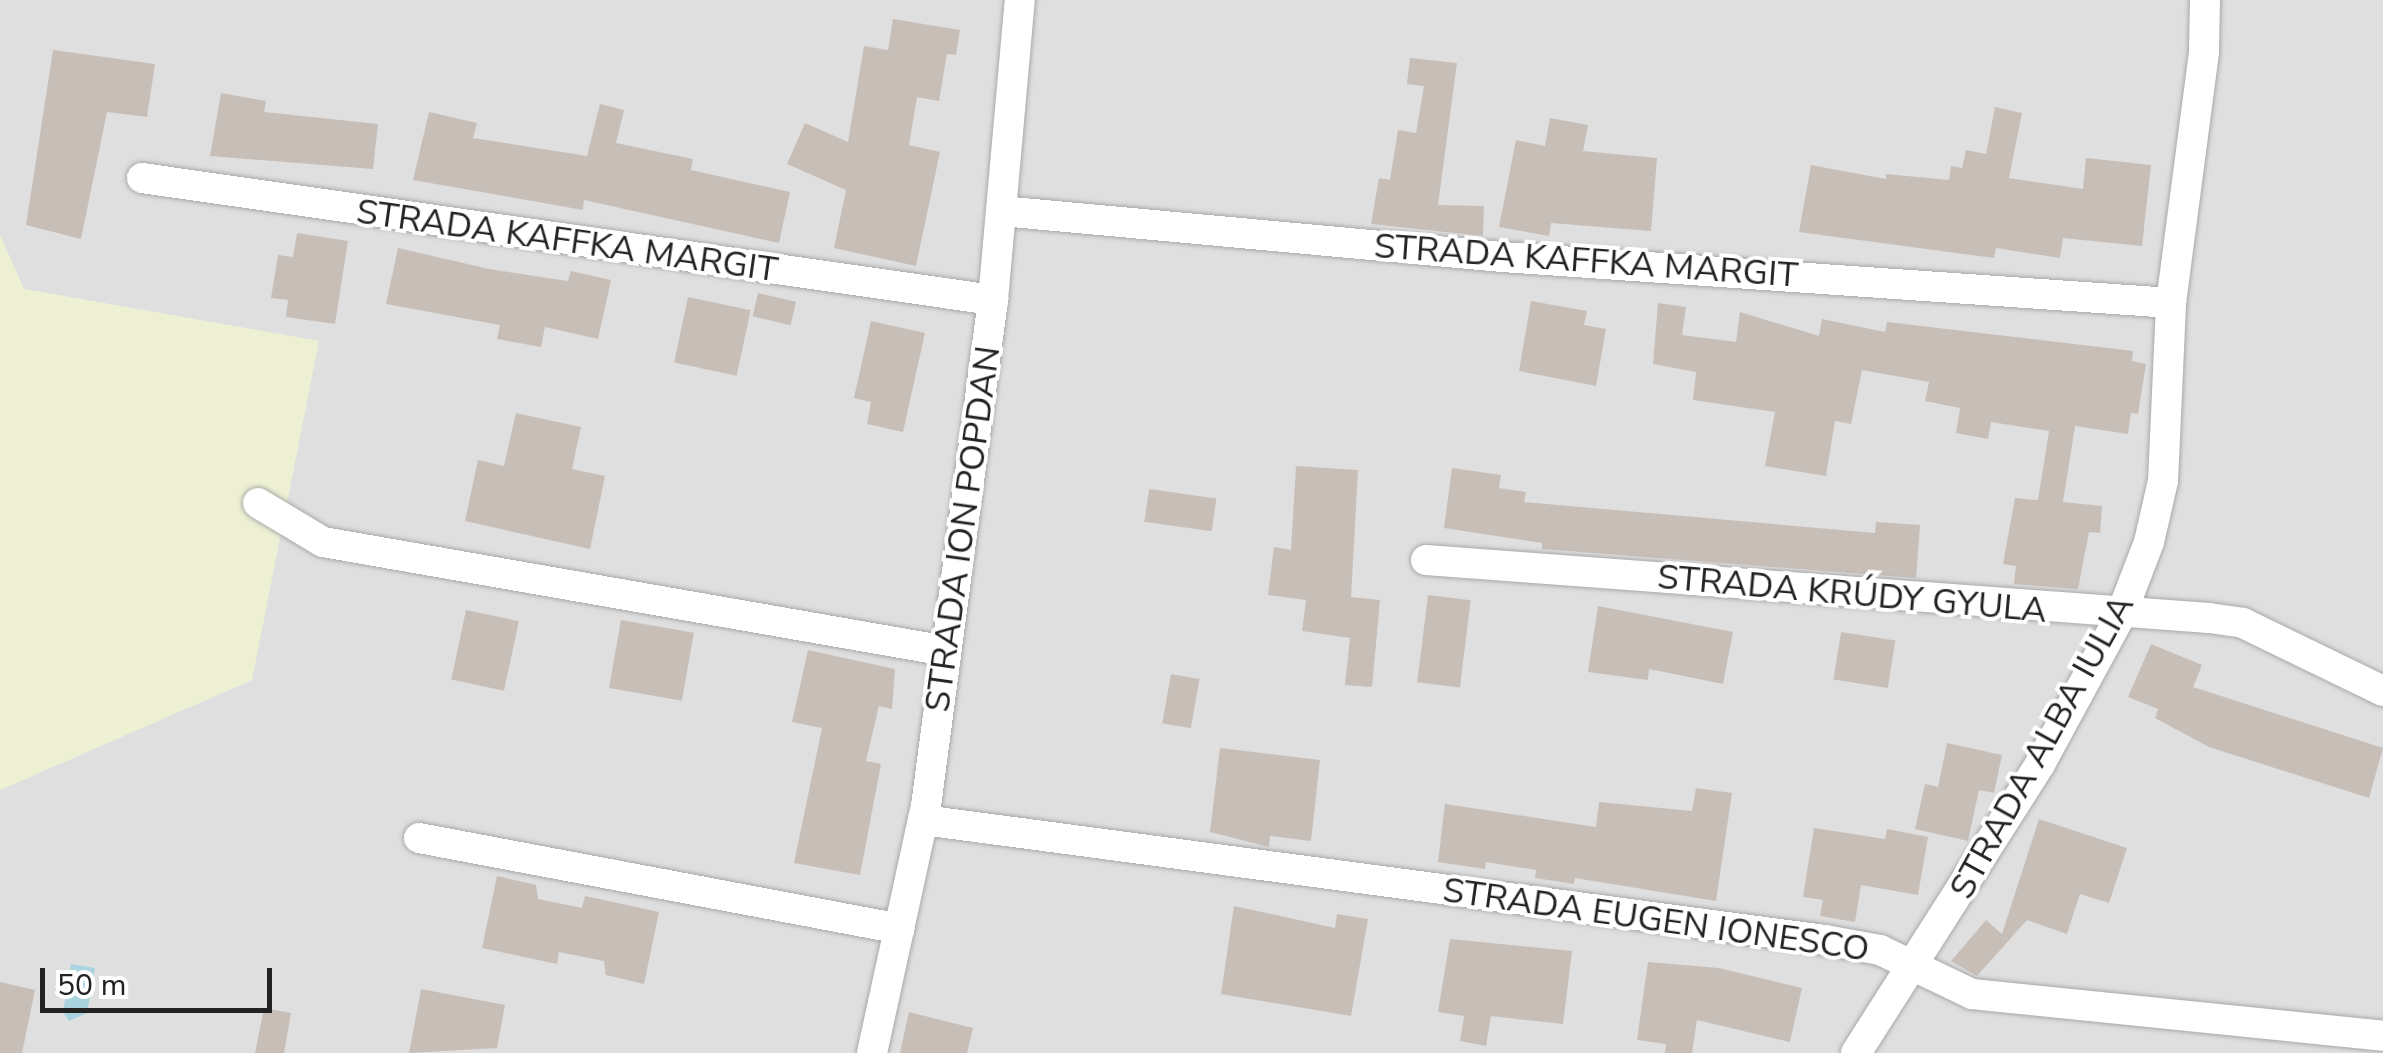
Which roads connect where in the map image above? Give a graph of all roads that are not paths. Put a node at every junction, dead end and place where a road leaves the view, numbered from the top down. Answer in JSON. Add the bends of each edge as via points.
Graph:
{"nodes":[{"id":1,"x":1020,"y":0,"type":"edge"},
{"id":2,"x":2205,"y":0,"type":"edge"},
{"id":3,"x":142,"y":178,"type":"dead end"},
{"id":4,"x":1001,"y":211,"type":"junction"},
{"id":5,"x":993,"y":300,"type":"junction"},
{"id":6,"x":2171,"y":303,"type":"junction"},
{"id":7,"x":258,"y":503,"type":"dead end"},
{"id":8,"x":1426,"y":560,"type":"dead end"},
{"id":9,"x":2121,"y":616,"type":"junction"},
{"id":10,"x":946,"y":651,"type":"junction"},
{"id":11,"x":2383,"y":690,"type":"edge"},
{"id":12,"x":923,"y":820,"type":"junction"},
{"id":13,"x":420,"y":838,"type":"dead end"},
{"id":14,"x":899,"y":928,"type":"junction"},
{"id":15,"x":1916,"y":966,"type":"junction"},
{"id":16,"x":2383,"y":1036,"type":"edge"},
{"id":17,"x":872,"y":1053,"type":"edge"},
{"id":18,"x":1856,"y":1053,"type":"edge"}],
"edges":[{"from":1,"to":4,"type":"street","name":"STRADA ION POPDAN"},
{"from":2,"to":6,"type":"street","name":"STRADA ALBA IULIA"},
{"from":3,"to":5,"type":"street","name":"STRADA KAFFKA MARGIT"},
{"from":4,"to":5,"type":"street","name":"STRADA ION POPDAN"},
{"from":4,"to":6,"type":"street","name":"STRADA KAFFKA MARGIT","via":[[1502,257]]},
{"from":5,"to":10,"type":"street","name":"STRADA ION POPDAN"},
{"from":6,"to":9,"type":"street","name":"STRADA ALBA IULIA","via":[[2163,481]]},
{"from":7,"to":10,"type":"street","via":[[323,542]]},
{"from":8,"to":9,"type":"street","name":"STRADA KRÚDY GYULA"},
{"from":9,"to":11,"type":"street","name":"STRADA KRÚDY GYULA","via":[[2244,623]]},
{"from":9,"to":15,"type":"street","name":"STRADA ALBA IULIA"},
{"from":10,"to":12,"type":"street","name":"STRADA ION POPDAN"},
{"from":12,"to":14,"type":"street","name":"STRADA ION POPDAN"},
{"from":12,"to":15,"type":"street","name":"STRADA EUGEN IONESCO","via":[[1825,940],[1880,950]]},
{"from":13,"to":14,"type":"street"},
{"from":14,"to":17,"type":"street","name":"STRADA ION POPDAN"},
{"from":15,"to":16,"type":"street","name":"STRADA EUGEN IONESCO","via":[[1972,994]]},
{"from":15,"to":18,"type":"street","name":"STRADA ALBA IULIA"}]}
